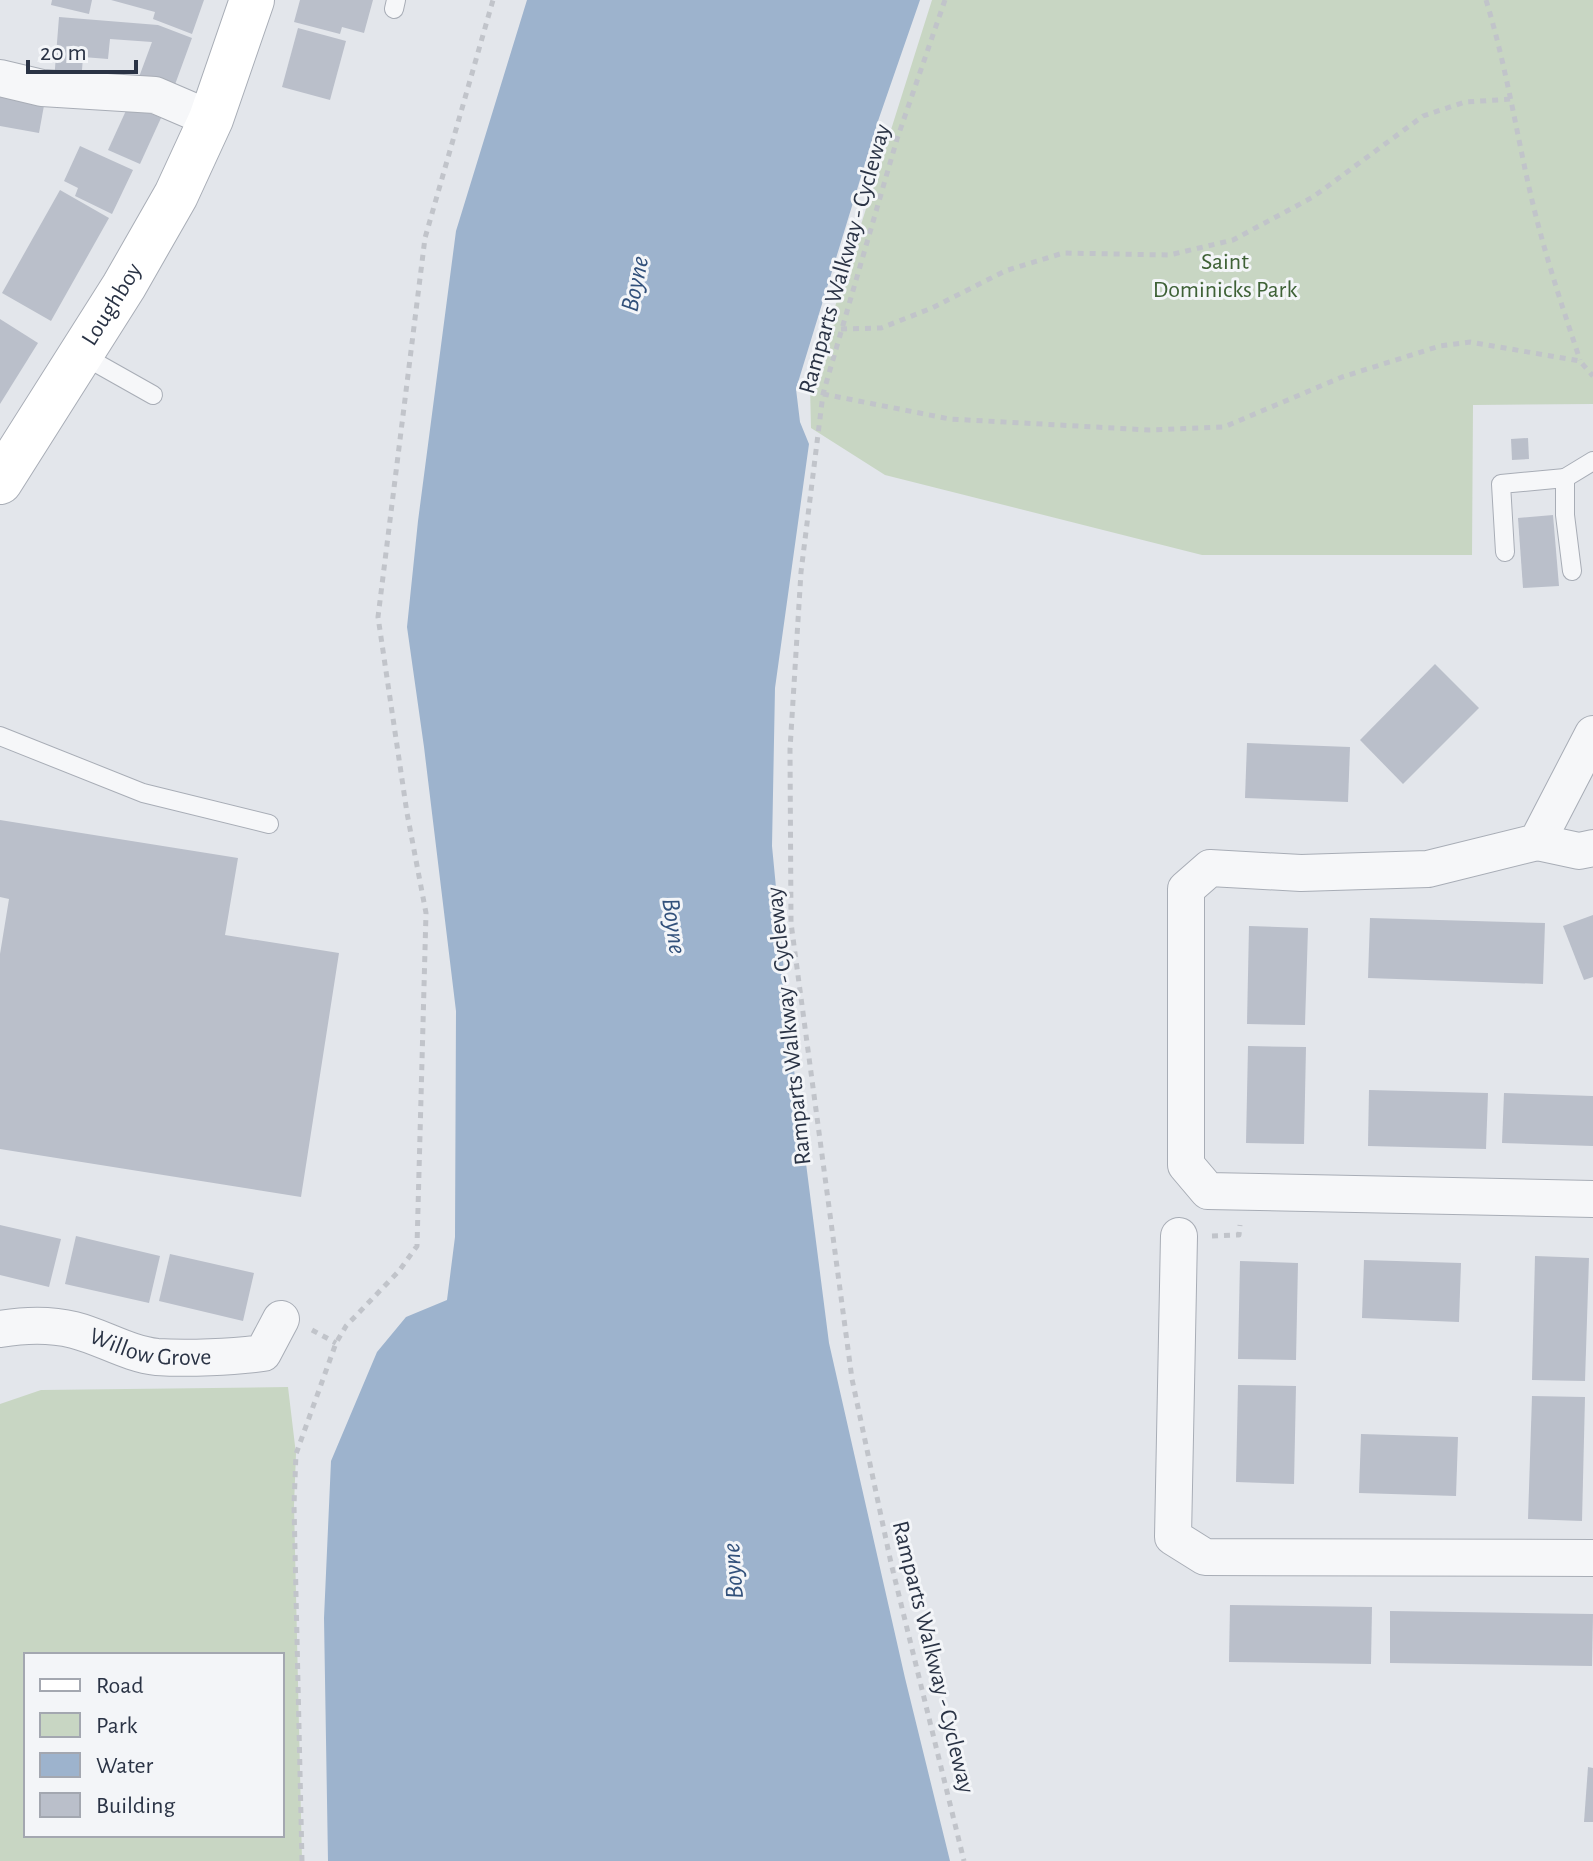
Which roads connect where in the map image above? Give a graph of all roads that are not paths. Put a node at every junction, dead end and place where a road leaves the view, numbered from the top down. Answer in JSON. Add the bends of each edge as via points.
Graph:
{"nodes":[{"id":1,"x":252,"y":0,"type":"edge"},
{"id":2,"x":0,"y":78,"type":"edge"},
{"id":3,"x":211,"y":119,"type":"junction"},
{"id":4,"x":82,"y":355,"type":"junction"},
{"id":5,"x":153,"y":395,"type":"dead end"},
{"id":6,"x":1593,"y":461,"type":"edge"},
{"id":7,"x":1565,"y":478,"type":"junction"},
{"id":8,"x":0,"y":482,"type":"edge"},
{"id":9,"x":1505,"y":552,"type":"dead end"},
{"id":10,"x":1572,"y":571,"type":"dead end"},
{"id":11,"x":1593,"y":734,"type":"edge"},
{"id":12,"x":0,"y":736,"type":"edge"},
{"id":13,"x":269,"y":824,"type":"dead end"},
{"id":14,"x":1537,"y":842,"type":"junction"},
{"id":15,"x":1593,"y":848,"type":"edge"},
{"id":16,"x":1593,"y":1199,"type":"edge"},
{"id":17,"x":1179,"y":1236,"type":"dead end"},
{"id":18,"x":281,"y":1319,"type":"dead end"},
{"id":19,"x":0,"y":1329,"type":"edge"},
{"id":20,"x":1593,"y":1558,"type":"edge"}],
"edges":[{"from":1,"to":3,"type":"main road","name":"Loughboy"},
{"from":2,"to":3,"type":"street","via":[[42,88],[155,95]]},
{"from":3,"to":4,"type":"main road","name":"Loughboy","via":[[176,195]]},
{"from":4,"to":5,"type":"lane"},
{"from":4,"to":8,"type":"main road","name":"Loughboy"},
{"from":6,"to":7,"type":"lane"},
{"from":7,"to":9,"type":"lane","via":[[1501,484]]},
{"from":7,"to":10,"type":"lane"},
{"from":11,"to":14,"type":"street"},
{"from":12,"to":13,"type":"lane","via":[[143,793]]},
{"from":14,"to":15,"type":"street","via":[[1579,851]]},
{"from":14,"to":16,"type":"street","via":[[1428,869],[1301,873],[1210,868],[1186,889],[1186,1165],[1208,1191]]},
{"from":17,"to":20,"type":"street","via":[[1173,1537],[1205,1557]]},
{"from":18,"to":19,"type":"street","name":"Willow Grove","via":[[263,1353],[233,1357],[156,1357],[75,1330],[24,1325]]}]}
